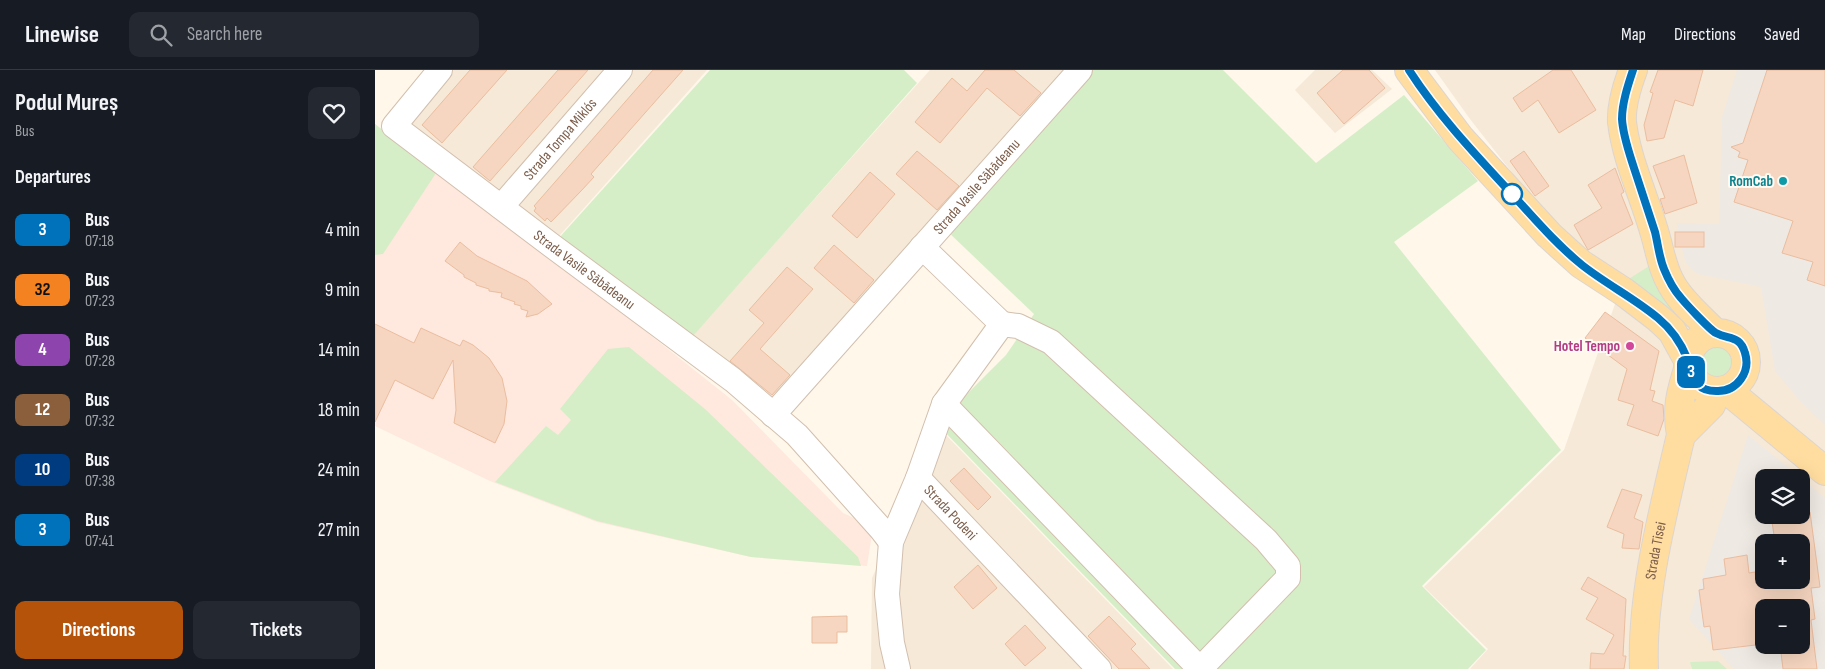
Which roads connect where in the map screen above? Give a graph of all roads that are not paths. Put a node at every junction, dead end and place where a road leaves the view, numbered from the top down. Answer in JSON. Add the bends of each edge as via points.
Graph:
{"nodes":[{"id":1,"x":441,"y":70,"type":"edge"},
{"id":2,"x":620,"y":70,"type":"edge"},
{"id":3,"x":1080,"y":70,"type":"edge"},
{"id":4,"x":1409,"y":70,"type":"edge"},
{"id":5,"x":1633,"y":70,"type":"edge"},
{"id":6,"x":501,"y":207,"type":"junction"},
{"id":7,"x":922,"y":247,"type":"junction"},
{"id":8,"x":1002,"y":324,"type":"junction"},
{"id":9,"x":1715,"y":333,"type":"junction"},
{"id":10,"x":1688,"y":363,"type":"junction"},
{"id":11,"x":1747,"y":364,"type":"junction"},
{"id":12,"x":1722,"y":391,"type":"junction"},
{"id":13,"x":944,"y":404,"type":"junction"},
{"id":14,"x":773,"y":414,"type":"junction"},
{"id":15,"x":1777,"y":431,"type":"junction"},
{"id":16,"x":1681,"y":435,"type":"junction"},
{"id":17,"x":1825,"y":471,"type":"edge"},
{"id":18,"x":918,"y":478,"type":"junction"},
{"id":19,"x":891,"y":542,"type":"junction"},
{"id":20,"x":898,"y":669,"type":"edge"},
{"id":21,"x":1099,"y":669,"type":"edge"},
{"id":22,"x":1200,"y":669,"type":"edge"},
{"id":23,"x":1644,"y":669,"type":"edge"}],
"edges":[{"from":1,"to":6,"type":"street","name":"Strada Vasile Săbădeanu","via":[[394,126]]},
{"from":2,"to":6,"type":"street","name":"Strada Tompa Miklós"},
{"from":3,"to":7,"type":"street","name":"Strada Vasile Săbădeanu"},
{"from":4,"to":10,"type":"main road","via":[[1460,138],[1549,235],[1581,264],[1658,318],[1672,331]]},
{"from":5,"to":9,"type":"main road","via":[[1622,121],[1663,267],[1682,299]]},
{"from":6,"to":14,"type":"street","name":"Strada Vasile Săbădeanu","via":[[733,380]]},
{"from":7,"to":8,"type":"street"},
{"from":7,"to":14,"type":"street","name":"Strada Vasile Săbădeanu"},
{"from":8,"to":13,"type":"street"},
{"from":8,"to":22,"type":"street","via":[[1018,326],[1051,342],[1266,540],[1288,566],[1288,578]]},
{"from":9,"to":10,"type":"main road","via":[[1697,341]]},
{"from":9,"to":11,"type":"main road","via":[[1734,338],[1741,344]]},
{"from":10,"to":12,"type":"main road","via":[[1692,378],[1699,385],[1707,390]]},
{"from":10,"to":16,"type":"main road","name":"Strada Tisei","via":[[1680,397]]},
{"from":11,"to":12,"type":"main road","via":[[1737,384]]},
{"from":11,"to":15,"type":"main road","via":[[1759,397]]},
{"from":12,"to":15,"type":"main road"},
{"from":12,"to":16,"type":"main road"},
{"from":13,"to":18,"type":"street"},
{"from":13,"to":22,"type":"street"},
{"from":14,"to":19,"type":"street","name":"Strada Vasile Săbădeanu","via":[[797,435]]},
{"from":15,"to":17,"type":"main road"},
{"from":16,"to":23,"type":"main road","name":"Strada Tisei","via":[[1659,529],[1649,596]]},
{"from":18,"to":19,"type":"street","name":"Strada Podeni"},
{"from":18,"to":21,"type":"street","name":"Strada Podeni"},
{"from":19,"to":20,"type":"street","name":"Strada Podeni","via":[[887,594]]}]}
